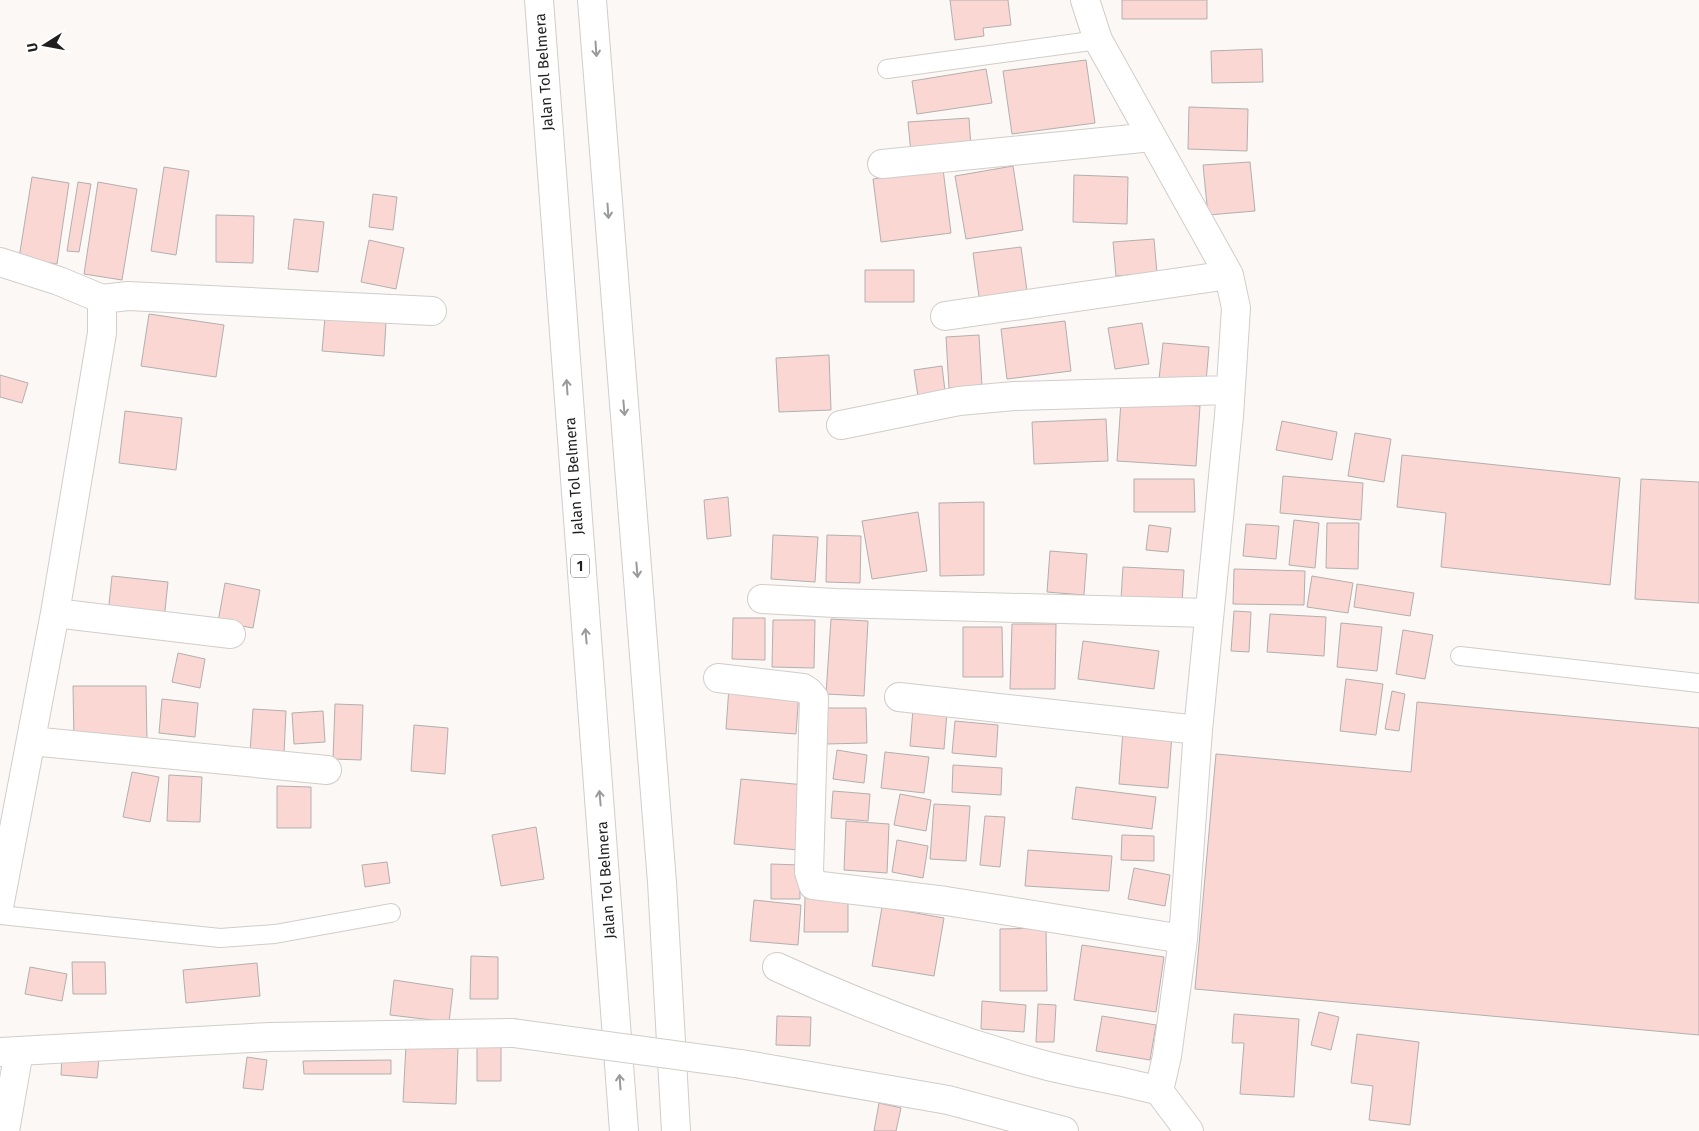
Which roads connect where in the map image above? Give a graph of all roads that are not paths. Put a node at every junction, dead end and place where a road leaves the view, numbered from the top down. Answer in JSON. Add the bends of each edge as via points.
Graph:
{"nodes":[{"id":1,"x":539,"y":0,"type":"edge"},
{"id":2,"x":592,"y":0,"type":"edge"},
{"id":3,"x":1085,"y":0,"type":"edge"},
{"id":4,"x":1098,"y":40,"type":"junction"},
{"id":5,"x":887,"y":69,"type":"dead end"},
{"id":6,"x":1152,"y":137,"type":"junction"},
{"id":7,"x":882,"y":164,"type":"dead end"},
{"id":8,"x":0,"y":262,"type":"edge"},
{"id":9,"x":1230,"y":275,"type":"junction"},
{"id":10,"x":102,"y":299,"type":"junction"},
{"id":11,"x":432,"y":311,"type":"dead end"},
{"id":12,"x":945,"y":316,"type":"dead end"},
{"id":13,"x":1230,"y":390,"type":"junction"},
{"id":14,"x":841,"y":425,"type":"dead end"},
{"id":15,"x":762,"y":598,"type":"dead end"},
{"id":16,"x":55,"y":613,"type":"junction"},
{"id":17,"x":1208,"y":613,"type":"junction"},
{"id":18,"x":230,"y":634,"type":"dead end"},
{"id":19,"x":1460,"y":656,"type":"dead end"},
{"id":20,"x":718,"y":678,"type":"dead end"},
{"id":21,"x":1699,"y":683,"type":"edge"},
{"id":22,"x":899,"y":697,"type":"dead end"},
{"id":23,"x":1198,"y":730,"type":"junction"},
{"id":24,"x":31,"y":741,"type":"junction"},
{"id":25,"x":327,"y":770,"type":"dead end"},
{"id":26,"x":9,"y":800,"type":"edge"},
{"id":27,"x":0,"y":902,"type":"edge"},
{"id":28,"x":391,"y":913,"type":"dead end"},
{"id":29,"x":0,"y":915,"type":"edge"},
{"id":30,"x":1183,"y":939,"type":"junction"},
{"id":31,"x":777,"y":967,"type":"dead end"},
{"id":32,"x":10,"y":1051,"type":"edge"},
{"id":33,"x":1159,"y":1091,"type":"junction"},
{"id":34,"x":5,"y":1131,"type":"edge"},
{"id":35,"x":624,"y":1131,"type":"edge"},
{"id":36,"x":676,"y":1131,"type":"edge"},
{"id":37,"x":1064,"y":1131,"type":"edge"},
{"id":38,"x":1190,"y":1131,"type":"edge"}],
"edges":[{"from":35,"to":1,"type":"main road","name":"Jalan Tol Belmera","number":"1","one_way":true},
{"from":2,"to":36,"type":"main road","one_way":true,"via":[[662,882]]},
{"from":3,"to":4,"type":"main road"},
{"from":4,"to":5,"type":"lane"},
{"from":4,"to":6,"type":"main road"},
{"from":6,"to":7,"type":"main road"},
{"from":6,"to":9,"type":"main road"},
{"from":8,"to":10,"type":"main road"},
{"from":9,"to":12,"type":"main road"},
{"from":9,"to":13,"type":"main road","via":[[1236,308]]},
{"from":10,"to":11,"type":"main road","via":[[128,296]]},
{"from":10,"to":16,"type":"main road","via":[[102,333]]},
{"from":13,"to":14,"type":"main road","via":[[1014,396],[959,401]]},
{"from":13,"to":17,"type":"main road"},
{"from":15,"to":17,"type":"main road","via":[[835,604]]},
{"from":16,"to":18,"type":"main road"},
{"from":16,"to":24,"type":"main road"},
{"from":17,"to":23,"type":"main road"},
{"from":19,"to":21,"type":"lane"},
{"from":20,"to":30,"type":"main road","via":[[803,688],[814,698],[809,872],[813,884],[946,901]]},
{"from":22,"to":23,"type":"main road"},
{"from":23,"to":30,"type":"main road"},
{"from":24,"to":25,"type":"main road"},
{"from":24,"to":26,"type":"main road"},
{"from":26,"to":27,"type":"main road"},
{"from":28,"to":29,"type":"lane","via":[[275,934],[220,938]]},
{"from":30,"to":33,"type":"main road"},
{"from":31,"to":33,"type":"main road","via":[[920,1027],[1044,1064]]},
{"from":32,"to":34,"type":"main road"},
{"from":32,"to":37,"type":"main road","bridge":true,"via":[[270,1038],[513,1033],[741,1064],[948,1100]]},
{"from":33,"to":38,"type":"main road"}]}
